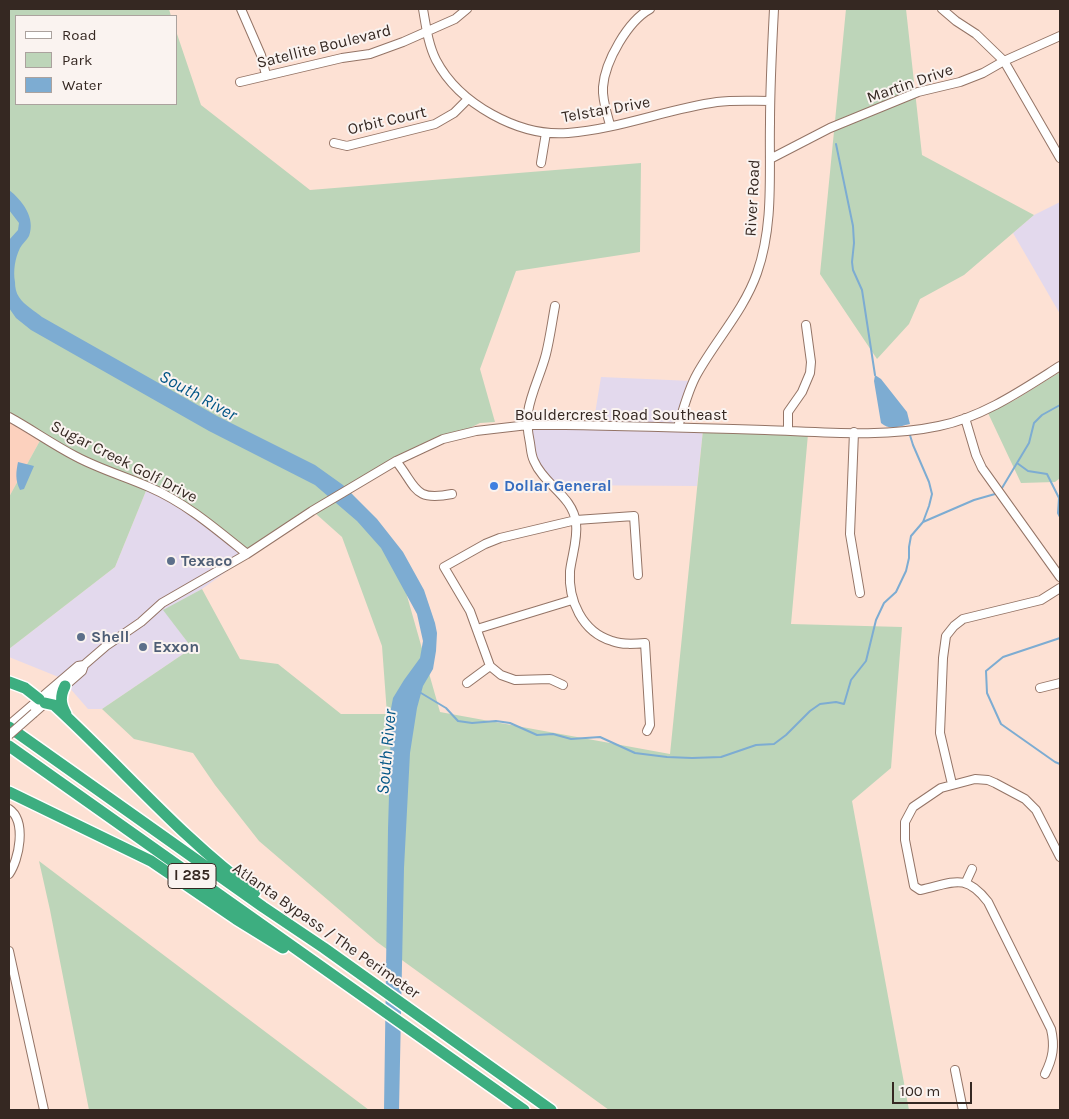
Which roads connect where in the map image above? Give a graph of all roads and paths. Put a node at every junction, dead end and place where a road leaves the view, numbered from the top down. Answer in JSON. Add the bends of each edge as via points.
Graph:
{"nodes":[{"id":1,"x":241,"y":9,"type":"edge"},
{"id":2,"x":423,"y":9,"type":"edge"},
{"id":3,"x":467,"y":9,"type":"edge"},
{"id":4,"x":650,"y":9,"type":"edge"},
{"id":5,"x":774,"y":9,"type":"edge"},
{"id":6,"x":942,"y":9,"type":"edge"},
{"id":7,"x":427,"y":32,"type":"junction"},
{"id":8,"x":1060,"y":36,"type":"edge"},
{"id":9,"x":1004,"y":61,"type":"junction"},
{"id":10,"x":266,"y":76,"type":"junction"},
{"id":11,"x":240,"y":82,"type":"dead end"},
{"id":12,"x":468,"y":99,"type":"junction"},
{"id":13,"x":770,"y":101,"type":"junction"},
{"id":14,"x":610,"y":125,"type":"junction"},
{"id":15,"x":546,"y":132,"type":"junction"},
{"id":16,"x":334,"y":143,"type":"dead end"},
{"id":17,"x":1060,"y":158,"type":"edge"},
{"id":18,"x":770,"y":160,"type":"junction"},
{"id":19,"x":541,"y":163,"type":"dead end"},
{"id":20,"x":554,"y":306,"type":"dead end"},
{"id":21,"x":806,"y":325,"type":"dead end"},
{"id":22,"x":1060,"y":366,"type":"edge"},
{"id":23,"x":9,"y":417,"type":"edge"},
{"id":24,"x":965,"y":418,"type":"junction"},
{"id":25,"x":528,"y":425,"type":"junction"},
{"id":26,"x":678,"y":427,"type":"junction"},
{"id":27,"x":788,"y":431,"type":"junction"},
{"id":28,"x":854,"y":432,"type":"junction"},
{"id":29,"x":396,"y":461,"type":"junction"},
{"id":30,"x":452,"y":494,"type":"dead end"},
{"id":31,"x":576,"y":520,"type":"junction"},
{"id":32,"x":247,"y":554,"type":"junction"},
{"id":33,"x":638,"y":576,"type":"dead end"},
{"id":34,"x":1060,"y":577,"type":"edge"},
{"id":35,"x":1060,"y":588,"type":"edge"},
{"id":36,"x":860,"y":593,"type":"dead end"},
{"id":37,"x":572,"y":600,"type":"junction"},
{"id":38,"x":477,"y":629,"type":"junction"},
{"id":39,"x":84,"y":665,"type":"junction"},
{"id":40,"x":490,"y":666,"type":"junction"},
{"id":41,"x":9,"y":682,"type":"edge"},
{"id":42,"x":467,"y":683,"type":"dead end"},
{"id":43,"x":1060,"y":683,"type":"edge"},
{"id":44,"x":563,"y":685,"type":"dead end"},
{"id":45,"x":65,"y":686,"type":"junction"},
{"id":46,"x":1040,"y":688,"type":"dead end"},
{"id":47,"x":42,"y":701,"type":"junction"},
{"id":48,"x":31,"y":710,"type":"junction"},
{"id":49,"x":66,"y":716,"type":"junction"},
{"id":50,"x":9,"y":726,"type":"edge"},
{"id":51,"x":647,"y":731,"type":"dead end"},
{"id":52,"x":9,"y":734,"type":"edge"},
{"id":53,"x":9,"y":746,"type":"edge"},
{"id":54,"x":952,"y":784,"type":"junction"},
{"id":55,"x":9,"y":792,"type":"edge"},
{"id":56,"x":9,"y":809,"type":"edge"},
{"id":57,"x":1060,"y":857,"type":"edge"},
{"id":58,"x":972,"y":869,"type":"dead end"},
{"id":59,"x":9,"y":874,"type":"edge"},
{"id":60,"x":966,"y":882,"type":"junction"},
{"id":61,"x":324,"y":948,"type":"junction"},
{"id":62,"x":9,"y":951,"type":"edge"},
{"id":63,"x":376,"y":1006,"type":"junction"},
{"id":64,"x":954,"y":1070,"type":"dead end"},
{"id":65,"x":1045,"y":1074,"type":"dead end"},
{"id":66,"x":44,"y":1110,"type":"edge"},
{"id":67,"x":524,"y":1110,"type":"edge"},
{"id":68,"x":551,"y":1110,"type":"edge"},
{"id":69,"x":963,"y":1110,"type":"edge"}],
"edges":[{"from":1,"to":10,"type":"street"},
{"from":2,"to":7,"type":"street","name":"Telstar Drive"},
{"from":3,"to":7,"type":"street","name":"Satellite Boulevard","via":[[455,19]]},
{"from":4,"to":14,"type":"street","via":[[625,34],[605,74],[603,88]]},
{"from":5,"to":13,"type":"street","name":"River Road"},
{"from":6,"to":9,"type":"street","via":[[976,34]]},
{"from":7,"to":10,"type":"street","name":"Satellite Boulevard","via":[[370,54]]},
{"from":7,"to":12,"type":"street","name":"Telstar Drive","via":[[436,60]]},
{"from":8,"to":9,"type":"street","name":"Martin Drive"},
{"from":9,"to":17,"type":"street"},
{"from":9,"to":18,"type":"street","name":"Martin Drive","via":[[960,82],[918,92],[830,128]]},
{"from":10,"to":11,"type":"street","name":"Satellite Boulevard"},
{"from":12,"to":15,"type":"street","name":"Telstar Drive","via":[[490,113],[532,130]]},
{"from":12,"to":16,"type":"street","name":"Orbit Court","via":[[454,113],[435,124],[347,146]]},
{"from":13,"to":14,"type":"street","name":"Telstar Drive","via":[[716,102]]},
{"from":13,"to":18,"type":"street","name":"River Road"},
{"from":14,"to":15,"type":"street","name":"Telstar Drive","via":[[567,133]]},
{"from":15,"to":19,"type":"street"},
{"from":18,"to":26,"type":"street","name":"River Road","via":[[768,227],[756,275],[733,319],[696,375]]},
{"from":20,"to":25,"type":"street","via":[[546,355],[528,412]]},
{"from":21,"to":27,"type":"street","via":[[810,373],[788,412]]},
{"from":22,"to":24,"type":"street","name":"Bouldercrest Road Southeast","via":[[1020,392]]},
{"from":23,"to":32,"type":"street","name":"Sugar Creek Golf Drive","via":[[81,459],[168,497],[200,516]]},
{"from":24,"to":28,"type":"street","name":"Bouldercrest Road Southeast","via":[[940,426],[904,431]]},
{"from":24,"to":34,"type":"street","via":[[982,468]]},
{"from":25,"to":26,"type":"street","name":"Bouldercrest Road Southeast"},
{"from":25,"to":29,"type":"street","name":"Bouldercrest Road Southeast","via":[[476,431],[443,439]]},
{"from":25,"to":31,"type":"street","via":[[535,464],[564,497]]},
{"from":26,"to":27,"type":"street","name":"Bouldercrest Road Southeast"},
{"from":27,"to":28,"type":"street","name":"Bouldercrest Road Southeast"},
{"from":28,"to":36,"type":"street","via":[[850,534]]},
{"from":29,"to":30,"type":"street","via":[[416,490],[426,497]]},
{"from":29,"to":32,"type":"street","name":"Bouldercrest Road Southeast"},
{"from":31,"to":33,"type":"street","via":[[634,516]]},
{"from":31,"to":37,"type":"street","via":[[570,571]]},
{"from":31,"to":38,"type":"street","via":[[485,544],[444,567]]},
{"from":32,"to":39,"type":"street","name":"Bouldercrest Road Southeast","via":[[162,603]]},
{"from":35,"to":54,"type":"street","via":[[1042,600],[963,619],[946,636],[940,732]]},
{"from":37,"to":38,"type":"street"},
{"from":37,"to":51,"type":"street","via":[[582,619],[599,635],[620,643],[646,643],[650,725]]},
{"from":38,"to":40,"type":"street"},
{"from":39,"to":45,"type":"street","name":"Bouldercrest Road Southeast","via":[[82,672]]},
{"from":39,"to":47,"type":"street","name":"Bouldercrest Road Southeast","via":[[78,666]]},
{"from":40,"to":42,"type":"street"},
{"from":40,"to":44,"type":"street","via":[[515,680],[550,680]]},
{"from":41,"to":47,"type":"highway","via":[[25,688]]},
{"from":43,"to":46,"type":"street"},
{"from":45,"to":47,"type":"street","name":"Bouldercrest Road Southeast"},
{"from":45,"to":49,"type":"highway","via":[[61,701]]},
{"from":47,"to":48,"type":"street","name":"Bouldercrest Road Southeast"},
{"from":47,"to":49,"type":"highway","via":[[54,705]]},
{"from":48,"to":50,"type":"street","name":"Bouldercrest Road Southeast"},
{"from":48,"to":52,"type":"street","name":"Bouldercrest Road Southeast","bridge":true},
{"from":49,"to":61,"type":"highway","via":[[182,832]]},
{"from":50,"to":61,"type":"highway","name":"Atlanta Bypass / The Perimeter","number":"I 285"},
{"from":53,"to":63,"type":"highway","name":"Atlanta Bypass / The Perimeter","number":"I 285"},
{"from":54,"to":57,"type":"street","via":[[988,780],[1025,799],[1036,810]]},
{"from":54,"to":60,"type":"street","via":[[913,807],[905,822],[905,840],[916,891]]},
{"from":55,"to":63,"type":"highway","via":[[150,861]]},
{"from":56,"to":59,"type":"street","via":[[15,818],[19,839],[16,863]]},
{"from":58,"to":60,"type":"street"},
{"from":60,"to":65,"type":"street","via":[[980,891],[988,902],[1051,1029],[1054,1050]]},
{"from":61,"to":68,"type":"highway","name":"Atlanta Bypass / The Perimeter","number":"I 285"},
{"from":62,"to":66,"type":"street"},
{"from":63,"to":67,"type":"highway","name":"Atlanta Bypass / The Perimeter","number":"I 285"},
{"from":64,"to":69,"type":"street"}]}
